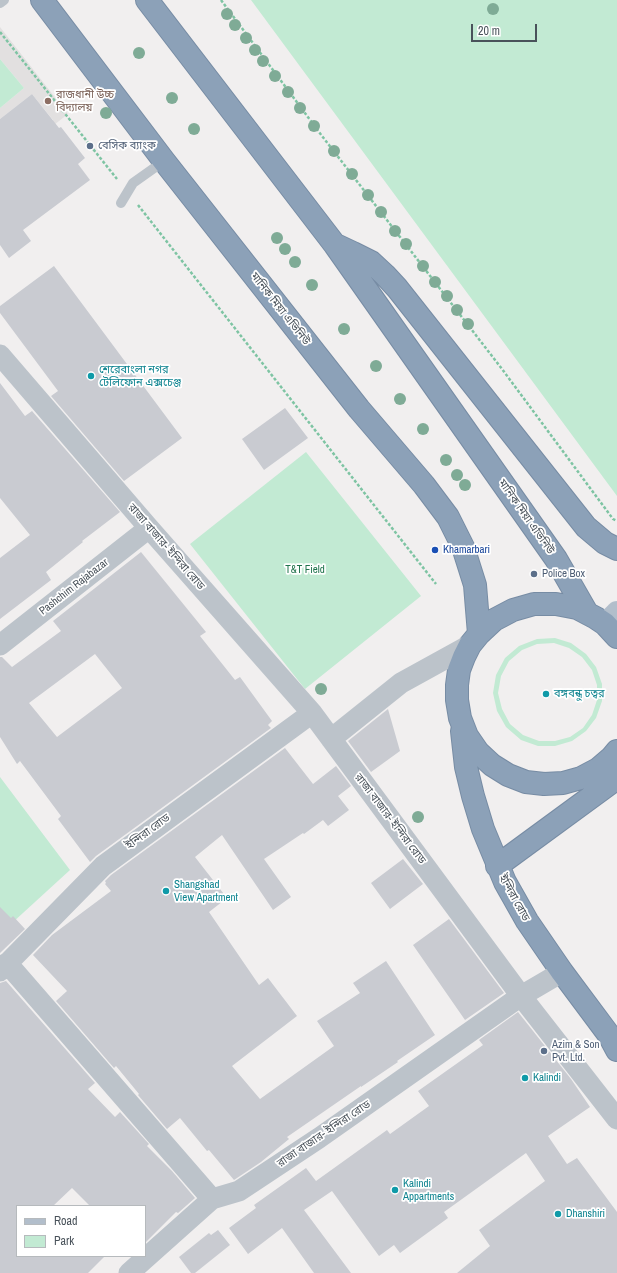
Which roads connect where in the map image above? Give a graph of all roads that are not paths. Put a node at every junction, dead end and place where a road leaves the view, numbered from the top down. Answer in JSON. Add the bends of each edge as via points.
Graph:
{"nodes":[{"id":1,"x":4,"y":0,"type":"edge"},
{"id":2,"x":42,"y":0,"type":"edge"},
{"id":3,"x":147,"y":0,"type":"edge"},
{"id":4,"x":0,"y":3,"type":"edge"},
{"id":5,"x":164,"y":161,"type":"junction"},
{"id":6,"x":121,"y":203,"type":"dead end"},
{"id":7,"x":335,"y":244,"type":"junction"},
{"id":8,"x":0,"y":355,"type":"edge"},
{"id":9,"x":149,"y":528,"type":"junction"},
{"id":10,"x":617,"y":548,"type":"edge"},
{"id":11,"x":587,"y":613,"type":"junction"},
{"id":12,"x":613,"y":624,"type":"edge"},
{"id":13,"x":474,"y":640,"type":"junction"},
{"id":14,"x":0,"y":645,"type":"edge"},
{"id":15,"x":312,"y":713,"type":"junction"},
{"id":16,"x":462,"y":723,"type":"junction"},
{"id":17,"x":331,"y":739,"type":"junction"},
{"id":18,"x":617,"y":751,"type":"edge"},
{"id":19,"x":617,"y":778,"type":"edge"},
{"id":20,"x":497,"y":866,"type":"junction"},
{"id":21,"x":4,"y":967,"type":"edge"},
{"id":22,"x":562,"y":972,"type":"junction"},
{"id":23,"x":521,"y":996,"type":"junction"},
{"id":24,"x":617,"y":1050,"type":"edge"},
{"id":25,"x":617,"y":1119,"type":"edge"},
{"id":26,"x":212,"y":1199,"type":"junction"},
{"id":27,"x":129,"y":1273,"type":"edge"}],
"edges":[{"from":1,"to":4,"type":"lane"},
{"from":2,"to":5,"type":"highway","name":"মানিক মিয়া এভিনিউ"},
{"from":3,"to":7,"type":"highway","name":"মানিক মিয়া এভিনিউ"},
{"from":5,"to":6,"type":"lane","via":[[133,183]]},
{"from":5,"to":13,"type":"highway","name":"মানিক মিয়া এভিনিউ","via":[[359,409],[448,517],[463,547],[475,585]]},
{"from":7,"to":10,"type":"highway","via":[[371,262],[385,275],[586,527]]},
{"from":7,"to":11,"type":"highway","name":"মানিক মিয়া এভিনিউ","via":[[556,559]]},
{"from":8,"to":9,"type":"street","name":"রাজা বাজার- ইন্দিরা রোড"},
{"from":9,"to":14,"type":"street","name":"Pashchim Rajabazar"},
{"from":9,"to":15,"type":"street","name":"রাজা বাজার- ইন্দিরা রোড"},
{"from":11,"to":12,"type":"highway"},
{"from":11,"to":13,"type":"highway","via":[[577,608],[556,604],[534,604],[513,610],[494,620]]},
{"from":13,"to":16,"type":"highway","via":[[464,657],[457,685]]},
{"from":13,"to":17,"type":"street","via":[[401,683]]},
{"from":15,"to":17,"type":"street","name":"রাজা বাজার- ইন্দিরা রোড"},
{"from":15,"to":21,"type":"street","name":"ইন্দিরা রোড","via":[[103,866]]},
{"from":16,"to":18,"type":"highway","via":[[478,752],[492,765],[526,782],[563,783],[581,778],[598,769]]},
{"from":16,"to":20,"type":"highway","name":"ইন্দিরা রোড","via":[[466,767],[473,796]]},
{"from":17,"to":23,"type":"street","name":"রাজা বাজার- ইন্দিরা রোড"},
{"from":19,"to":20,"type":"highway"},
{"from":20,"to":22,"type":"highway","name":"ইন্দিরা রোড","via":[[527,921]]},
{"from":21,"to":26,"type":"street"},
{"from":22,"to":23,"type":"street","name":"রাজা বাজার- ইন্দিরা রোড"},
{"from":22,"to":24,"type":"highway","name":"ইন্দিরা রোড"},
{"from":23,"to":25,"type":"street"},
{"from":23,"to":26,"type":"street","name":"রাজা বাজার- ইন্দিরা রোড","via":[[239,1191]]},
{"from":26,"to":27,"type":"street","name":"রাজা বাজার- ইন্দিরা রোড"}]}
